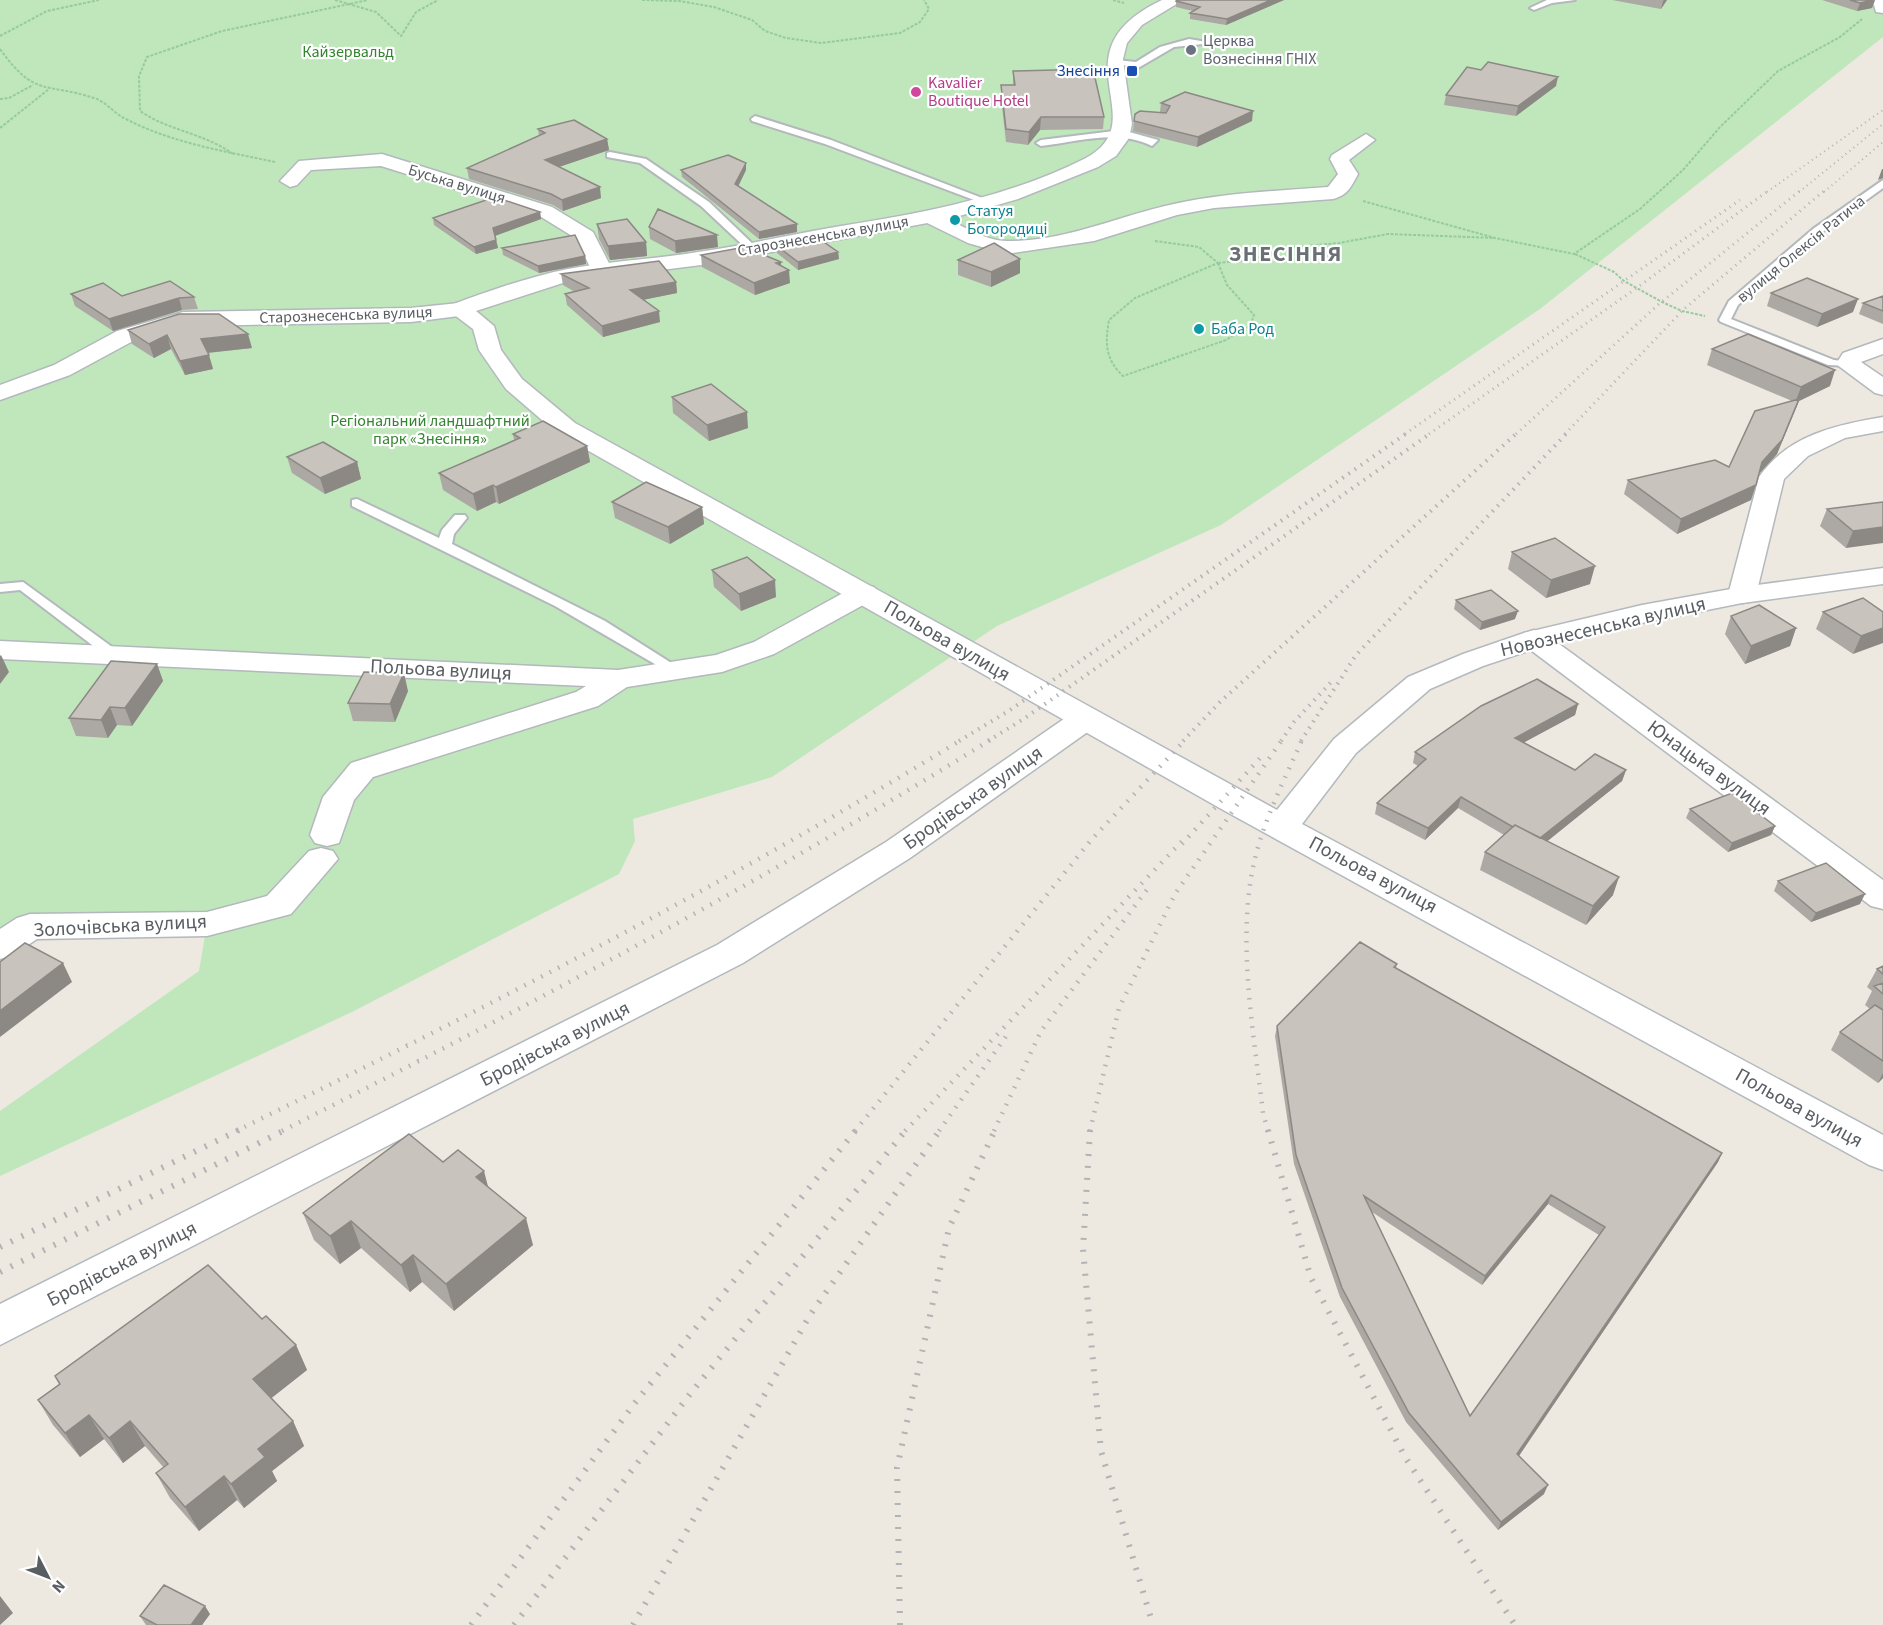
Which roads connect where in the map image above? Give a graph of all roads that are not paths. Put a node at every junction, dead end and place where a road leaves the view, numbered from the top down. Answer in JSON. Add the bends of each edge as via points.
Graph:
{"nodes":[{"id":1,"x":1175,"y":0,"type":"edge"},
{"id":2,"x":1571,"y":0,"type":"edge"},
{"id":3,"x":1534,"y":8,"type":"dead end"},
{"id":4,"x":1209,"y":43,"type":"dead end"},
{"id":5,"x":1116,"y":63,"type":"junction"},
{"id":6,"x":755,"y":119,"type":"dead end"},
{"id":7,"x":1127,"y":121,"type":"junction"},
{"id":8,"x":1366,"y":140,"type":"dead end"},
{"id":9,"x":1041,"y":142,"type":"dead end"},
{"id":10,"x":1152,"y":143,"type":"dead end"},
{"id":11,"x":610,"y":155,"type":"dead end"},
{"id":12,"x":290,"y":181,"type":"dead end"},
{"id":13,"x":1883,"y":183,"type":"edge"},
{"id":14,"x":985,"y":201,"type":"junction"},
{"id":15,"x":930,"y":217,"type":"junction"},
{"id":16,"x":753,"y":249,"type":"junction"},
{"id":17,"x":602,"y":271,"type":"junction"},
{"id":18,"x":506,"y":293,"type":"junction"},
{"id":19,"x":459,"y":310,"type":"junction"},
{"id":20,"x":483,"y":326,"type":"junction"},
{"id":21,"x":1883,"y":346,"type":"edge"},
{"id":22,"x":1850,"y":361,"type":"junction"},
{"id":23,"x":1883,"y":388,"type":"edge"},
{"id":24,"x":0,"y":393,"type":"edge"},
{"id":25,"x":1883,"y":424,"type":"edge"},
{"id":26,"x":357,"y":503,"type":"dead end"},
{"id":27,"x":460,"y":518,"type":"dead end"},
{"id":28,"x":445,"y":544,"type":"junction"},
{"id":29,"x":1881,"y":578,"type":"edge"},
{"id":30,"x":0,"y":588,"type":"edge"},
{"id":31,"x":864,"y":593,"type":"junction"},
{"id":32,"x":1742,"y":595,"type":"junction"},
{"id":33,"x":1534,"y":639,"type":"junction"},
{"id":34,"x":0,"y":650,"type":"edge"},
{"id":35,"x":114,"y":655,"type":"junction"},
{"id":36,"x":677,"y":671,"type":"junction"},
{"id":37,"x":618,"y":679,"type":"junction"},
{"id":38,"x":1085,"y":719,"type":"junction"},
{"id":39,"x":1282,"y":826,"type":"junction"},
{"id":40,"x":1883,"y":897,"type":"edge"},
{"id":41,"x":0,"y":946,"type":"edge"},
{"id":42,"x":1883,"y":1154,"type":"edge"},
{"id":43,"x":0,"y":1326,"type":"edge"}],
"edges":[{"from":1,"to":5,"type":"street","via":[[1131,26],[1119,44]]},
{"from":2,"to":3,"type":"lane","via":[[1551,1]]},
{"from":4,"to":5,"type":"lane","via":[[1186,40],[1155,51],[1138,65]]},
{"from":5,"to":7,"type":"street"},
{"from":6,"to":14,"type":"lane"},
{"from":7,"to":9,"type":"lane"},
{"from":7,"to":10,"type":"lane"},
{"from":7,"to":14,"type":"street","name":"Старознесенська вулиця","via":[[1108,154]]},
{"from":8,"to":15,"type":"street","via":[[1339,159],[1348,174],[1341,188],[1333,193],[1214,202],[1173,210],[1085,237],[1005,248],[975,239]]},
{"from":11,"to":16,"type":"lane","via":[[643,161],[705,204]]},
{"from":12,"to":17,"type":"street","name":"Буська вулиця","via":[[306,165],[382,160],[545,211],[586,236]]},
{"from":13,"to":22,"type":"lane","name":"вулиця Олексія Ратича","via":[[1817,231],[1733,303],[1725,320],[1832,363]]},
{"from":14,"to":15,"type":"street","name":"Старознесенська вулиця"},
{"from":15,"to":16,"type":"street","name":"Старознесенська вулиця"},
{"from":16,"to":17,"type":"street","name":"Старознесенська вулиця"},
{"from":17,"to":18,"type":"street","name":"Старознесенська вулиця","via":[[566,276]]},
{"from":18,"to":19,"type":"street","name":"Старознесенська вулиця"},
{"from":18,"to":20,"type":"street"},
{"from":19,"to":20,"type":"street"},
{"from":19,"to":24,"type":"street","name":"Старознесенська вулиця","via":[[411,315],[183,320],[125,336],[62,370]]},
{"from":20,"to":31,"type":"street","name":"Польова вулиця","via":[[490,350],[514,384],[566,428]]},
{"from":21,"to":22,"type":"street"},
{"from":22,"to":23,"type":"street"},
{"from":25,"to":32,"type":"street","via":[[1838,432],[1799,451],[1772,477]]},
{"from":26,"to":28,"type":"lane"},
{"from":27,"to":28,"type":"lane","via":[[447,532]]},
{"from":28,"to":36,"type":"lane","via":[[633,641]]},
{"from":29,"to":32,"type":"street","name":"Новознесенська вулиця"},
{"from":30,"to":35,"type":"lane","via":[[23,586]]},
{"from":31,"to":36,"type":"street","name":"Польова вулиця","via":[[764,648],[722,663]]},
{"from":31,"to":38,"type":"street","name":"Польова вулиця"},
{"from":32,"to":33,"type":"street","name":"Новознесенська вулиця"},
{"from":33,"to":39,"type":"street","name":"Новознесенська вулиця","via":[[1419,683],[1345,746]]},
{"from":33,"to":40,"type":"street","name":"Юнацька вулиця"},
{"from":34,"to":35,"type":"street","name":"Польова вулиця"},
{"from":35,"to":37,"type":"street","name":"Польова вулиця"},
{"from":36,"to":37,"type":"street","name":"Польова вулиця"},
{"from":37,"to":41,"type":"street","name":"Золочівська вулиця","via":[[587,699],[362,770],[339,797],[324,847],[279,905],[207,924],[30,927]]},
{"from":38,"to":39,"type":"street","name":"Польова вулиця"},
{"from":38,"to":43,"type":"street","name":"Бродівська вулиця","via":[[898,850],[730,954]]},
{"from":39,"to":42,"type":"street","name":"Польова вулиця"}]}
